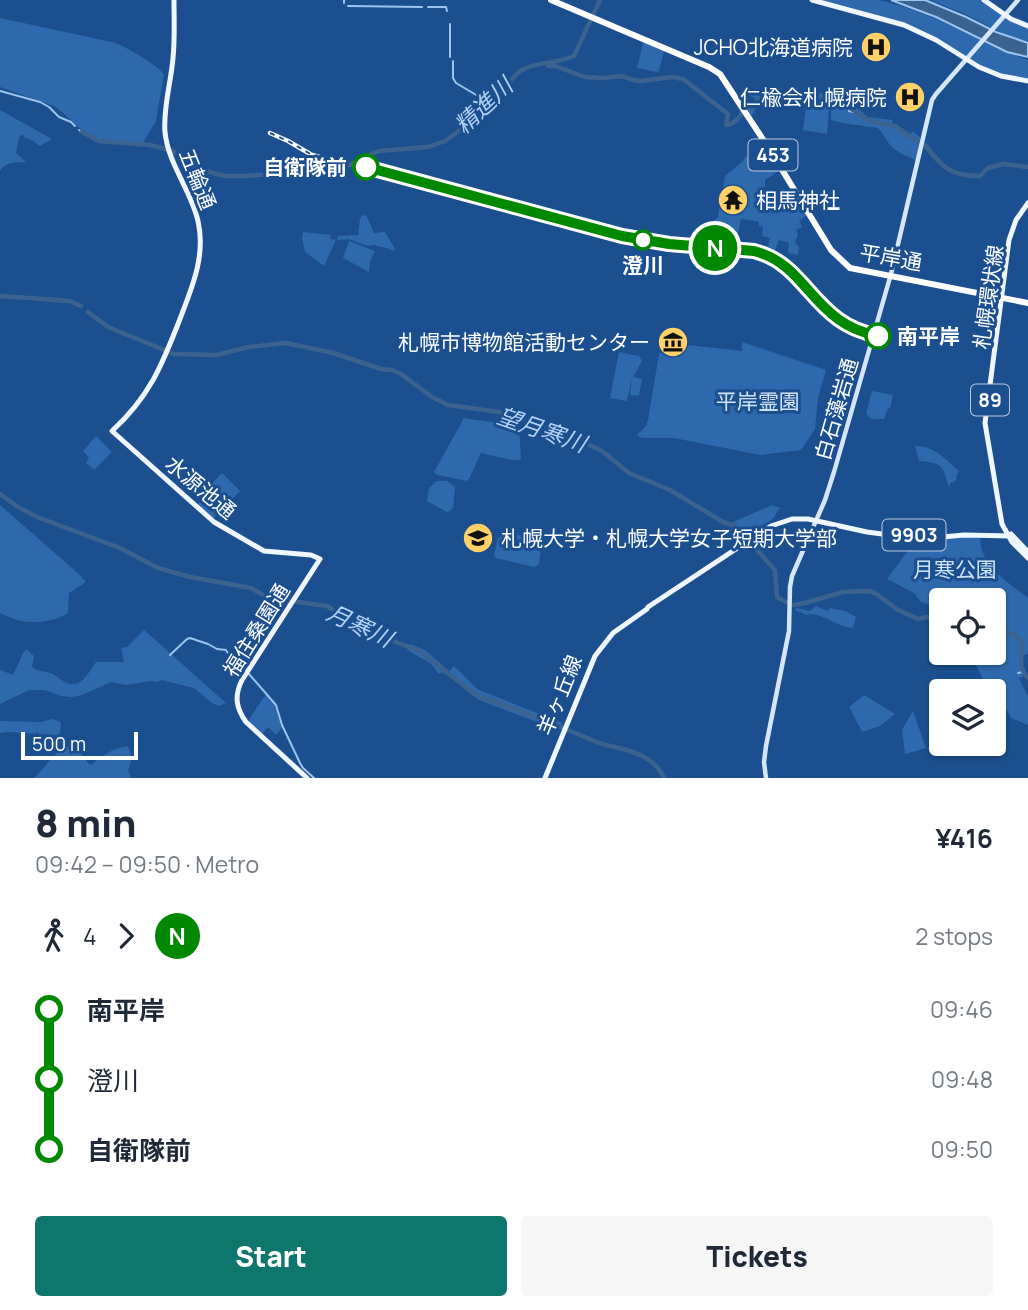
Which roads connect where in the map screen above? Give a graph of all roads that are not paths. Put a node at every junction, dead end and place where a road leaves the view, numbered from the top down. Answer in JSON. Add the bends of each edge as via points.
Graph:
{"nodes":[{"id":1,"x":174,"y":0,"type":"edge"},
{"id":2,"x":551,"y":0,"type":"edge"},
{"id":3,"x":812,"y":0,"type":"edge"},
{"id":4,"x":984,"y":0,"type":"edge"},
{"id":5,"x":1018,"y":0,"type":"edge"},
{"id":6,"x":1004,"y":16,"type":"junction"},
{"id":7,"x":1028,"y":26,"type":"edge"},
{"id":8,"x":967,"y":59,"type":"junction"},
{"id":9,"x":1028,"y":81,"type":"edge"},
{"id":10,"x":1028,"y":205,"type":"edge"},
{"id":11,"x":890,"y":275,"type":"junction"},
{"id":12,"x":1002,"y":297,"type":"junction"},
{"id":13,"x":1028,"y":302,"type":"edge"},
{"id":14,"x":112,"y":431,"type":"joint"},
{"id":15,"x":817,"y":518,"type":"junction"},
{"id":16,"x":1009,"y":536,"type":"junction"},
{"id":17,"x":1028,"y":552,"type":"edge"},
{"id":18,"x":1028,"y":558,"type":"edge"},
{"id":19,"x":320,"y":559,"type":"joint"},
{"id":20,"x":307,"y":778,"type":"edge"},
{"id":21,"x":544,"y":778,"type":"edge"},
{"id":22,"x":766,"y":778,"type":"edge"}],
"edges":[{"from":1,"to":14,"type":"main road","name":"五輪通","via":[[174,57],[164,123],[167,145],[197,216],[200,248],[196,278],[163,362],[143,396]]},
{"from":2,"to":11,"type":"highway","name":"平岸通","number":"453","via":[[715,70],[725,79],[832,252],[847,267]]},
{"from":3,"to":8,"type":"main road","via":[[905,25]]},
{"from":4,"to":6,"type":"main road"},
{"from":5,"to":6,"type":"main road"},
{"from":6,"to":7,"type":"main road"},
{"from":6,"to":8,"type":"main road","name":"白石藻岩通"},
{"from":8,"to":9,"type":"main road","via":[[997,74]]},
{"from":8,"to":11,"type":"main road","name":"白石藻岩通","via":[[932,100]]},
{"from":10,"to":12,"type":"main road","name":"札幌環状線","number":"89","via":[[1010,236]]},
{"from":11,"to":12,"type":"highway","name":"平岸通","number":"453"},
{"from":11,"to":15,"type":"main road","name":"白石藻岩通"},
{"from":12,"to":13,"type":"highway","name":"平岸通","number":"453"},
{"from":12,"to":16,"type":"main road","name":"札幌環状線","number":"89","via":[[988,423]]},
{"from":12,"to":16,"type":"main road","name":"札幌環状線","number":"89","via":[[985,419],[998,505]]},
{"from":14,"to":19,"type":"main road","name":"水源池通","via":[[214,522],[264,551]]},
{"from":15,"to":16,"type":"main road","name":"羊ヶ丘線","number":"9903","via":[[867,532],[913,538]]},
{"from":15,"to":21,"type":"main road","name":"羊ヶ丘線","number":"9903","via":[[784,521],[751,537],[619,625],[600,643],[587,664]]},
{"from":15,"to":22,"type":"main road","name":"白石藻岩通","via":[[790,582],[789,625],[766,746]]},
{"from":16,"to":17,"type":"main road","name":"札幌環状線","number":"89"},
{"from":16,"to":18,"type":"main road","name":"札幌環状線","number":"89"},
{"from":19,"to":20,"type":"main road","name":"福住桑園通","via":[[242,680],[236,700],[246,722]]}]}
